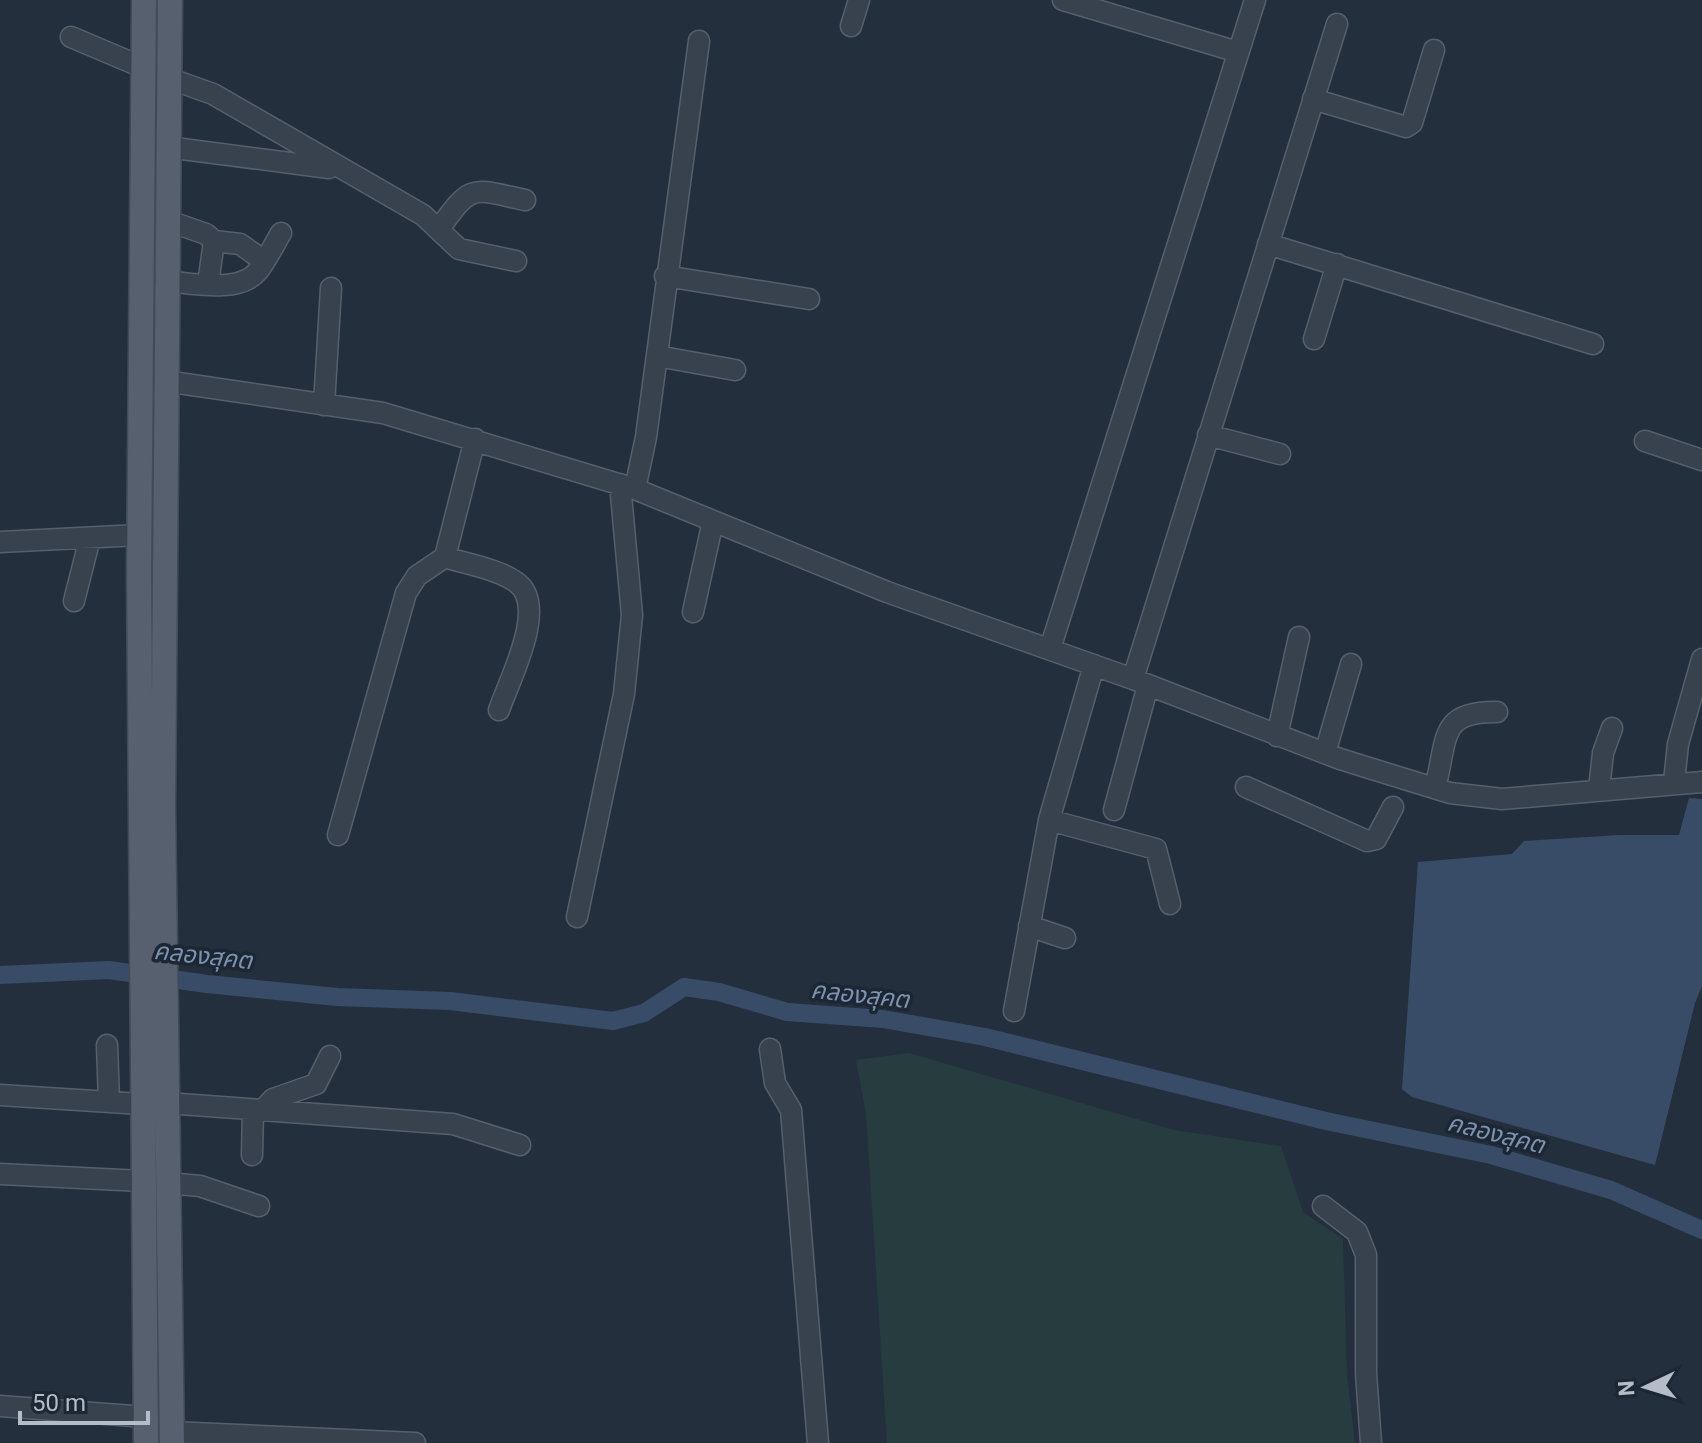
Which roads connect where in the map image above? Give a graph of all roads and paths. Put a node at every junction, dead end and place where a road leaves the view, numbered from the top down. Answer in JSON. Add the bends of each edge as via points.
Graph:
{"nodes":[{"id":1,"x":144,"y":0,"type":"edge"},
{"id":2,"x":170,"y":0,"type":"edge"},
{"id":3,"x":859,"y":0,"type":"edge"},
{"id":4,"x":1063,"y":0,"type":"edge"},
{"id":5,"x":1255,"y":0,"type":"edge"},
{"id":6,"x":1104,"y":6,"type":"edge"},
{"id":7,"x":1337,"y":24,"type":"dead end"},
{"id":8,"x":851,"y":26,"type":"dead end"},
{"id":9,"x":71,"y":37,"type":"dead end"},
{"id":10,"x":699,"y":41,"type":"dead end"},
{"id":11,"x":1434,"y":50,"type":"dead end"},
{"id":12,"x":1238,"y":52,"type":"junction"},
{"id":13,"x":142,"y":67,"type":"junction"},
{"id":14,"x":168,"y":78,"type":"junction"},
{"id":15,"x":1313,"y":99,"type":"junction"},
{"id":16,"x":167,"y":147,"type":"junction"},
{"id":17,"x":337,"y":169,"type":"junction"},
{"id":18,"x":525,"y":200,"type":"dead end"},
{"id":19,"x":166,"y":220,"type":"junction"},
{"id":20,"x":440,"y":228,"type":"junction"},
{"id":21,"x":281,"y":233,"type":"dead end"},
{"id":22,"x":214,"y":241,"type":"junction"},
{"id":23,"x":1268,"y":244,"type":"junction"},
{"id":24,"x":264,"y":261,"type":"junction"},
{"id":25,"x":516,"y":261,"type":"dead end"},
{"id":26,"x":1337,"y":264,"type":"junction"},
{"id":27,"x":665,"y":276,"type":"junction"},
{"id":28,"x":165,"y":281,"type":"junction"},
{"id":29,"x":208,"y":284,"type":"junction"},
{"id":30,"x":331,"y":288,"type":"dead end"},
{"id":31,"x":809,"y":299,"type":"dead end"},
{"id":32,"x":1314,"y":339,"type":"dead end"},
{"id":33,"x":1593,"y":344,"type":"dead end"},
{"id":34,"x":657,"y":356,"type":"junction"},
{"id":35,"x":735,"y":370,"type":"dead end"},
{"id":36,"x":139,"y":378,"type":"junction"},
{"id":37,"x":165,"y":381,"type":"junction"},
{"id":38,"x":324,"y":405,"type":"junction"},
{"id":39,"x":1208,"y":435,"type":"junction"},
{"id":40,"x":475,"y":439,"type":"junction"},
{"id":41,"x":1645,"y":441,"type":"dead end"},
{"id":42,"x":1280,"y":454,"type":"dead end"},
{"id":43,"x":1702,"y":460,"type":"edge"},
{"id":44,"x":628,"y":486,"type":"junction"},
{"id":45,"x":713,"y":521,"type":"junction"},
{"id":46,"x":139,"y":535,"type":"junction"},
{"id":47,"x":90,"y":538,"type":"junction"},
{"id":48,"x":0,"y":542,"type":"edge"},
{"id":49,"x":445,"y":557,"type":"junction"},
{"id":50,"x":74,"y":601,"type":"dead end"},
{"id":51,"x":693,"y":612,"type":"dead end"},
{"id":52,"x":1299,"y":637,"type":"dead end"},
{"id":53,"x":1050,"y":649,"type":"junction"},
{"id":54,"x":1702,"y":659,"type":"edge"},
{"id":55,"x":1351,"y":664,"type":"dead end"},
{"id":56,"x":1094,"y":665,"type":"junction"},
{"id":57,"x":1140,"y":682,"type":"junction"},
{"id":58,"x":499,"y":710,"type":"dead end"},
{"id":59,"x":1497,"y":712,"type":"dead end"},
{"id":60,"x":1612,"y":728,"type":"dead end"},
{"id":61,"x":1277,"y":736,"type":"junction"},
{"id":62,"x":1325,"y":753,"type":"junction"},
{"id":63,"x":1674,"y":782,"type":"junction"},
{"id":64,"x":1702,"y":782,"type":"edge"},
{"id":65,"x":1246,"y":787,"type":"dead end"},
{"id":66,"x":1435,"y":788,"type":"junction"},
{"id":67,"x":1599,"y":789,"type":"junction"},
{"id":68,"x":1400,"y":793,"type":"junction"},
{"id":69,"x":1114,"y":810,"type":"dead end"},
{"id":70,"x":1049,"y":820,"type":"junction"},
{"id":71,"x":338,"y":835,"type":"dead end"},
{"id":72,"x":1170,"y":904,"type":"dead end"},
{"id":73,"x":577,"y":917,"type":"dead end"},
{"id":74,"x":1029,"y":926,"type":"junction"},
{"id":75,"x":1065,"y":938,"type":"dead end"},
{"id":76,"x":1014,"y":1011,"type":"dead end"},
{"id":77,"x":107,"y":1045,"type":"dead end"},
{"id":78,"x":770,"y":1049,"type":"dead end"},
{"id":79,"x":330,"y":1056,"type":"dead end"},
{"id":80,"x":0,"y":1095,"type":"edge"},
{"id":81,"x":109,"y":1101,"type":"junction"},
{"id":82,"x":166,"y":1103,"type":"junction"},
{"id":83,"x":141,"y":1104,"type":"junction"},
{"id":84,"x":258,"y":1110,"type":"junction"},
{"id":85,"x":520,"y":1145,"type":"dead end"},
{"id":86,"x":252,"y":1155,"type":"dead end"},
{"id":87,"x":0,"y":1174,"type":"edge"},
{"id":88,"x":142,"y":1181,"type":"junction"},
{"id":89,"x":167,"y":1183,"type":"junction"},
{"id":90,"x":259,"y":1206,"type":"dead end"},
{"id":91,"x":1323,"y":1206,"type":"dead end"},
{"id":92,"x":0,"y":1406,"type":"edge"},
{"id":93,"x":146,"y":1417,"type":"junction"},
{"id":94,"x":172,"y":1431,"type":"edge"},
{"id":95,"x":146,"y":1443,"type":"edge"},
{"id":96,"x":415,"y":1443,"type":"edge"},
{"id":97,"x":818,"y":1443,"type":"edge"},
{"id":98,"x":1371,"y":1443,"type":"edge"}],
"edges":[{"from":1,"to":13,"type":"main road"},
{"from":2,"to":14,"type":"main road"},
{"from":3,"to":8,"type":"street"},
{"from":4,"to":6,"type":"street"},
{"from":5,"to":12,"type":"street"},
{"from":6,"to":12,"type":"street"},
{"from":7,"to":15,"type":"street"},
{"from":9,"to":13,"type":"street"},
{"from":10,"to":27,"type":"street"},
{"from":11,"to":15,"type":"street","via":[[1412,123],[1406,127]]},
{"from":12,"to":53,"type":"street"},
{"from":13,"to":36,"type":"main road"},
{"from":14,"to":16,"type":"main road"},
{"from":14,"to":17,"type":"street","via":[[213,94]]},
{"from":15,"to":23,"type":"street"},
{"from":16,"to":17,"type":"street"},
{"from":16,"to":19,"type":"main road"},
{"from":17,"to":20,"type":"street"},
{"from":18,"to":20,"type":"street","via":[[473,191],[461,197]]},
{"from":19,"to":22,"type":"street"},
{"from":19,"to":28,"type":"main road"},
{"from":20,"to":25,"type":"street","via":[[467,253]]},
{"from":21,"to":24,"type":"street"},
{"from":22,"to":24,"type":"street","via":[[240,244]]},
{"from":22,"to":29,"type":"street"},
{"from":23,"to":26,"type":"street"},
{"from":23,"to":39,"type":"street"},
{"from":24,"to":29,"type":"street","via":[[256,274],[241,281]]},
{"from":26,"to":32,"type":"street"},
{"from":26,"to":33,"type":"street"},
{"from":27,"to":31,"type":"street"},
{"from":27,"to":34,"type":"street"},
{"from":28,"to":29,"type":"street"},
{"from":28,"to":37,"type":"main road"},
{"from":30,"to":38,"type":"street"},
{"from":34,"to":35,"type":"street"},
{"from":34,"to":44,"type":"street"},
{"from":36,"to":37,"type":"main road"},
{"from":36,"to":46,"type":"main road"},
{"from":37,"to":38,"type":"street"},
{"from":37,"to":82,"type":"main road"},
{"from":38,"to":40,"type":"street","via":[[383,413]]},
{"from":39,"to":42,"type":"street"},
{"from":39,"to":57,"type":"street"},
{"from":40,"to":44,"type":"street"},
{"from":40,"to":49,"type":"street"},
{"from":41,"to":43,"type":"street"},
{"from":44,"to":45,"type":"street"},
{"from":44,"to":73,"type":"street","via":[[632,615],[626,679]]},
{"from":45,"to":51,"type":"street"},
{"from":45,"to":53,"type":"street","via":[[887,592]]},
{"from":46,"to":47,"type":"street"},
{"from":46,"to":83,"type":"main road"},
{"from":47,"to":48,"type":"street"},
{"from":47,"to":50,"type":"street"},
{"from":49,"to":58,"type":"street","via":[[514,580],[531,605]]},
{"from":49,"to":71,"type":"street","via":[[417,576],[406,593]]},
{"from":52,"to":61,"type":"street"},
{"from":53,"to":56,"type":"street"},
{"from":54,"to":63,"type":"street","via":[[1678,744]]},
{"from":55,"to":62,"type":"street"},
{"from":56,"to":57,"type":"street"},
{"from":56,"to":70,"type":"street"},
{"from":57,"to":61,"type":"street"},
{"from":57,"to":69,"type":"street"},
{"from":59,"to":66,"type":"street","via":[[1457,717]]},
{"from":60,"to":67,"type":"street"},
{"from":61,"to":62,"type":"street"},
{"from":62,"to":68,"type":"street"},
{"from":63,"to":64,"type":"street"},
{"from":63,"to":67,"type":"street"},
{"from":65,"to":68,"type":"street","via":[[1367,841],[1376,839]]},
{"from":66,"to":67,"type":"street","via":[[1502,799]]},
{"from":66,"to":68,"type":"street"},
{"from":70,"to":72,"type":"street","via":[[1156,849]]},
{"from":70,"to":74,"type":"street"},
{"from":74,"to":75,"type":"street"},
{"from":74,"to":76,"type":"street"},
{"from":77,"to":81,"type":"street"},
{"from":78,"to":97,"type":"street","via":[[775,1083],[791,1110]]},
{"from":79,"to":84,"type":"street","via":[[316,1084]]},
{"from":80,"to":81,"type":"street"},
{"from":81,"to":83,"type":"street"},
{"from":82,"to":84,"type":"street"},
{"from":82,"to":89,"type":"main road"},
{"from":83,"to":88,"type":"main road"},
{"from":84,"to":85,"type":"street","via":[[453,1124]]},
{"from":84,"to":86,"type":"street"},
{"from":87,"to":88,"type":"street"},
{"from":88,"to":93,"type":"main road"},
{"from":89,"to":90,"type":"street","via":[[200,1186]]},
{"from":89,"to":94,"type":"main road"},
{"from":91,"to":98,"type":"street","via":[[1357,1232],[1366,1255]]},
{"from":92,"to":93,"type":"street"},
{"from":93,"to":94,"type":"main road"},
{"from":93,"to":95,"type":"main road"},
{"from":94,"to":96,"type":"street"}]}
